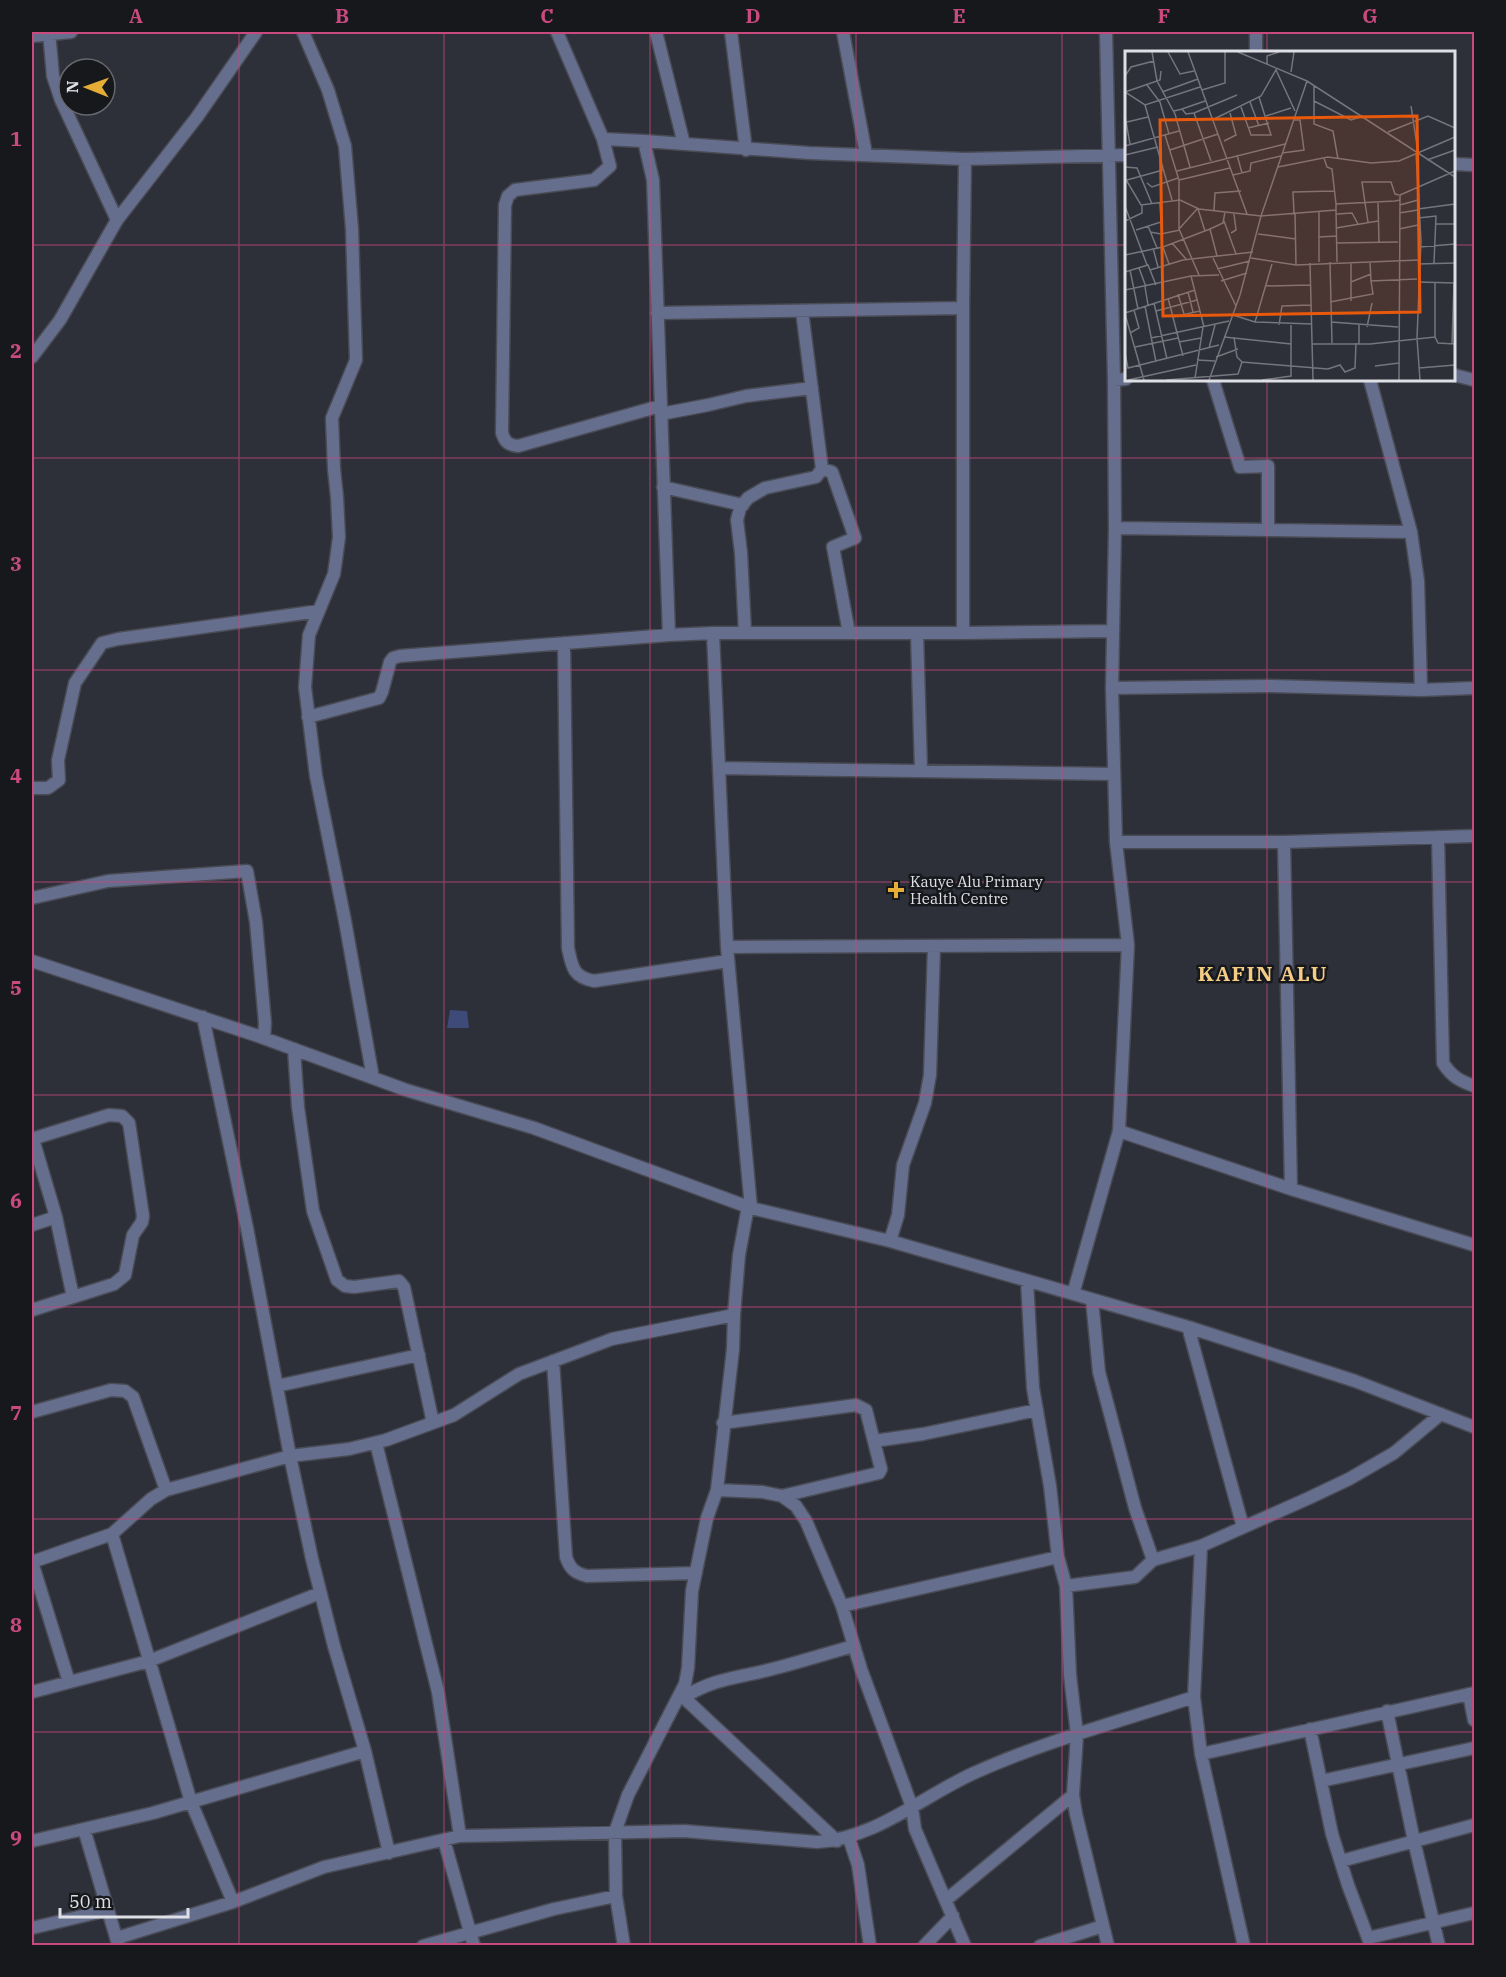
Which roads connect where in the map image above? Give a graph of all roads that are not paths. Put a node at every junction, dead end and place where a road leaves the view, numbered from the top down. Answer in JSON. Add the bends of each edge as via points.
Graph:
{"nodes":[{"id":1,"x":71,"y":32,"type":"edge"},
{"id":2,"x":256,"y":32,"type":"edge"},
{"id":3,"x":303,"y":32,"type":"edge"},
{"id":4,"x":557,"y":32,"type":"edge"},
{"id":5,"x":656,"y":32,"type":"edge"},
{"id":6,"x":731,"y":32,"type":"edge"},
{"id":7,"x":843,"y":32,"type":"edge"},
{"id":8,"x":1106,"y":32,"type":"edge"},
{"id":9,"x":1256,"y":32,"type":"edge"},
{"id":10,"x":50,"y":33,"type":"edge"},
{"id":11,"x":32,"y":36,"type":"edge"},
{"id":12,"x":1256,"y":51,"type":"edge"},
{"id":13,"x":603,"y":139,"type":"junction"},
{"id":14,"x":644,"y":141,"type":"junction"},
{"id":15,"x":684,"y":144,"type":"junction"},
{"id":16,"x":746,"y":150,"type":"junction"},
{"id":17,"x":866,"y":154,"type":"junction"},
{"id":18,"x":1107,"y":154,"type":"junction"},
{"id":19,"x":1125,"y":155,"type":"edge"},
{"id":20,"x":965,"y":159,"type":"junction"},
{"id":21,"x":1455,"y":164,"type":"edge"},
{"id":22,"x":1474,"y":165,"type":"edge"},
{"id":23,"x":117,"y":220,"type":"junction"},
{"id":24,"x":963,"y":308,"type":"junction"},
{"id":25,"x":802,"y":311,"type":"junction"},
{"id":26,"x":657,"y":313,"type":"junction"},
{"id":27,"x":32,"y":357,"type":"edge"},
{"id":28,"x":1455,"y":375,"type":"edge"},
{"id":29,"x":1120,"y":380,"type":"edge"},
{"id":30,"x":1474,"y":380,"type":"edge"},
{"id":31,"x":1213,"y":381,"type":"edge"},
{"id":32,"x":1371,"y":381,"type":"edge"},
{"id":33,"x":812,"y":388,"type":"junction"},
{"id":34,"x":661,"y":410,"type":"junction"},
{"id":35,"x":822,"y":469,"type":"junction"},
{"id":36,"x":663,"y":487,"type":"junction"},
{"id":37,"x":743,"y":505,"type":"junction"},
{"id":38,"x":1115,"y":528,"type":"junction"},
{"id":39,"x":1268,"y":530,"type":"junction"},
{"id":40,"x":1411,"y":532,"type":"junction"},
{"id":41,"x":319,"y":611,"type":"junction"},
{"id":42,"x":1113,"y":631,"type":"junction"},
{"id":43,"x":713,"y":633,"type":"junction"},
{"id":44,"x":745,"y":633,"type":"junction"},
{"id":45,"x":849,"y":633,"type":"junction"},
{"id":46,"x":917,"y":633,"type":"junction"},
{"id":47,"x":963,"y":633,"type":"junction"},
{"id":48,"x":669,"y":634,"type":"junction"},
{"id":49,"x":564,"y":643,"type":"junction"},
{"id":50,"x":1112,"y":688,"type":"junction"},
{"id":51,"x":1474,"y":688,"type":"edge"},
{"id":52,"x":1421,"y":690,"type":"junction"},
{"id":53,"x":309,"y":717,"type":"junction"},
{"id":54,"x":719,"y":768,"type":"junction"},
{"id":55,"x":921,"y":770,"type":"junction"},
{"id":56,"x":1114,"y":774,"type":"junction"},
{"id":57,"x":32,"y":788,"type":"edge"},
{"id":58,"x":1474,"y":836,"type":"edge"},
{"id":59,"x":1438,"y":837,"type":"junction"},
{"id":60,"x":1116,"y":842,"type":"junction"},
{"id":61,"x":1284,"y":842,"type":"junction"},
{"id":62,"x":32,"y":898,"type":"edge"},
{"id":63,"x":1128,"y":945,"type":"junction"},
{"id":64,"x":934,"y":946,"type":"junction"},
{"id":65,"x":727,"y":947,"type":"junction"},
{"id":66,"x":32,"y":961,"type":"edge"},
{"id":67,"x":729,"y":961,"type":"junction"},
{"id":68,"x":203,"y":1017,"type":"junction"},
{"id":69,"x":264,"y":1038,"type":"junction"},
{"id":70,"x":294,"y":1048,"type":"junction"},
{"id":71,"x":373,"y":1078,"type":"junction"},
{"id":72,"x":1474,"y":1086,"type":"edge"},
{"id":73,"x":1119,"y":1131,"type":"junction"},
{"id":74,"x":32,"y":1139,"type":"edge"},
{"id":75,"x":1291,"y":1189,"type":"junction"},
{"id":76,"x":751,"y":1208,"type":"junction"},
{"id":77,"x":56,"y":1217,"type":"junction"},
{"id":78,"x":32,"y":1226,"type":"edge"},
{"id":79,"x":890,"y":1241,"type":"junction"},
{"id":80,"x":1474,"y":1245,"type":"edge"},
{"id":81,"x":1027,"y":1281,"type":"junction"},
{"id":82,"x":1072,"y":1294,"type":"junction"},
{"id":83,"x":73,"y":1297,"type":"junction"},
{"id":84,"x":1092,"y":1300,"type":"junction"},
{"id":85,"x":32,"y":1310,"type":"edge"},
{"id":86,"x":734,"y":1315,"type":"junction"},
{"id":87,"x":1188,"y":1327,"type":"junction"},
{"id":88,"x":419,"y":1355,"type":"junction"},
{"id":89,"x":553,"y":1361,"type":"junction"},
{"id":90,"x":277,"y":1386,"type":"junction"},
{"id":91,"x":1037,"y":1410,"type":"junction"},
{"id":92,"x":32,"y":1412,"type":"edge"},
{"id":93,"x":1441,"y":1414,"type":"junction"},
{"id":94,"x":433,"y":1423,"type":"junction"},
{"id":95,"x":723,"y":1423,"type":"junction"},
{"id":96,"x":1474,"y":1428,"type":"edge"},
{"id":97,"x":874,"y":1441,"type":"junction"},
{"id":98,"x":376,"y":1443,"type":"junction"},
{"id":99,"x":290,"y":1456,"type":"junction"},
{"id":100,"x":166,"y":1490,"type":"junction"},
{"id":101,"x":717,"y":1490,"type":"junction"},
{"id":102,"x":782,"y":1496,"type":"junction"},
{"id":103,"x":1243,"y":1527,"type":"junction"},
{"id":104,"x":112,"y":1534,"type":"junction"},
{"id":105,"x":1201,"y":1546,"type":"junction"},
{"id":106,"x":1058,"y":1557,"type":"junction"},
{"id":107,"x":1153,"y":1560,"type":"junction"},
{"id":108,"x":32,"y":1562,"type":"edge"},
{"id":109,"x":696,"y":1573,"type":"junction"},
{"id":110,"x":1066,"y":1586,"type":"junction"},
{"id":111,"x":320,"y":1593,"type":"junction"},
{"id":112,"x":842,"y":1605,"type":"junction"},
{"id":113,"x":854,"y":1646,"type":"junction"},
{"id":114,"x":149,"y":1661,"type":"junction"},
{"id":115,"x":69,"y":1682,"type":"junction"},
{"id":116,"x":32,"y":1692,"type":"edge"},
{"id":117,"x":1472,"y":1693,"type":"edge"},
{"id":118,"x":682,"y":1696,"type":"junction"},
{"id":119,"x":1194,"y":1697,"type":"junction"},
{"id":120,"x":1387,"y":1711,"type":"junction"},
{"id":121,"x":1474,"y":1720,"type":"edge"},
{"id":122,"x":1310,"y":1729,"type":"junction"},
{"id":123,"x":1077,"y":1735,"type":"junction"},
{"id":124,"x":1474,"y":1748,"type":"edge"},
{"id":125,"x":365,"y":1751,"type":"junction"},
{"id":126,"x":1201,"y":1754,"type":"junction"},
{"id":127,"x":1398,"y":1764,"type":"junction"},
{"id":128,"x":1321,"y":1781,"type":"junction"},
{"id":129,"x":1073,"y":1795,"type":"junction"},
{"id":130,"x":191,"y":1802,"type":"junction"},
{"id":131,"x":912,"y":1808,"type":"junction"},
{"id":132,"x":1474,"y":1825,"type":"edge"},
{"id":133,"x":84,"y":1829,"type":"junction"},
{"id":134,"x":615,"y":1832,"type":"junction"},
{"id":135,"x":460,"y":1836,"type":"junction"},
{"id":136,"x":843,"y":1839,"type":"junction"},
{"id":137,"x":444,"y":1840,"type":"junction"},
{"id":138,"x":32,"y":1841,"type":"edge"},
{"id":139,"x":1414,"y":1841,"type":"junction"},
{"id":140,"x":389,"y":1853,"type":"junction"},
{"id":141,"x":1341,"y":1861,"type":"junction"},
{"id":142,"x":616,"y":1896,"type":"junction"},
{"id":143,"x":946,"y":1900,"type":"junction"},
{"id":144,"x":233,"y":1902,"type":"junction"},
{"id":145,"x":108,"y":1910,"type":"junction"},
{"id":146,"x":1474,"y":1913,"type":"edge"},
{"id":147,"x":953,"y":1916,"type":"junction"},
{"id":148,"x":1433,"y":1922,"type":"junction"},
{"id":149,"x":1103,"y":1926,"type":"junction"},
{"id":150,"x":32,"y":1928,"type":"edge"},
{"id":151,"x":469,"y":1932,"type":"junction"},
{"id":152,"x":118,"y":1942,"type":"edge"},
{"id":153,"x":1370,"y":1942,"type":"edge"},
{"id":154,"x":423,"y":1946,"type":"edge"},
{"id":155,"x":474,"y":1946,"type":"edge"},
{"id":156,"x":624,"y":1946,"type":"edge"},
{"id":157,"x":870,"y":1946,"type":"edge"},
{"id":158,"x":924,"y":1946,"type":"edge"},
{"id":159,"x":965,"y":1946,"type":"edge"},
{"id":160,"x":1040,"y":1946,"type":"edge"},
{"id":161,"x":1108,"y":1946,"type":"edge"},
{"id":162,"x":1244,"y":1946,"type":"edge"},
{"id":163,"x":1439,"y":1946,"type":"edge"}],
"edges":[{"from":1,"to":10,"type":"street"},
{"from":2,"to":23,"type":"street","via":[[197,117]]},
{"from":3,"to":41,"type":"street","via":[[328,90],[345,146],[356,360],[332,418],[339,537],[334,574]]},
{"from":4,"to":13,"type":"street"},
{"from":5,"to":15,"type":"street"},
{"from":6,"to":16,"type":"street"},
{"from":7,"to":17,"type":"street"},
{"from":8,"to":18,"type":"street"},
{"from":9,"to":12,"type":"street"},
{"from":10,"to":11,"type":"street"},
{"from":10,"to":23,"type":"street","via":[[53,76],[61,100]]},
{"from":13,"to":14,"type":"street"},
{"from":13,"to":34,"type":"street","via":[[610,166],[594,180],[514,190],[508,196],[502,433],[504,441],[518,446]]},
{"from":14,"to":15,"type":"street"},
{"from":14,"to":26,"type":"street","via":[[653,180]]},
{"from":15,"to":16,"type":"street"},
{"from":16,"to":17,"type":"street"},
{"from":17,"to":20,"type":"street"},
{"from":18,"to":19,"type":"street"},
{"from":18,"to":20,"type":"street"},
{"from":18,"to":29,"type":"street"},
{"from":20,"to":24,"type":"street"},
{"from":21,"to":22,"type":"street"},
{"from":23,"to":27,"type":"street","via":[[60,320]]},
{"from":24,"to":25,"type":"street"},
{"from":24,"to":47,"type":"street"},
{"from":25,"to":26,"type":"street"},
{"from":25,"to":33,"type":"street"},
{"from":26,"to":34,"type":"street"},
{"from":28,"to":30,"type":"street"},
{"from":29,"to":38,"type":"street"},
{"from":31,"to":39,"type":"street","via":[[1240,467],[1268,466]]},
{"from":32,"to":40,"type":"street"},
{"from":33,"to":34,"type":"street"},
{"from":33,"to":35,"type":"street"},
{"from":34,"to":36,"type":"street"},
{"from":35,"to":37,"type":"street","via":[[816,477],[765,488]]},
{"from":35,"to":45,"type":"street","via":[[832,472],[855,538],[833,547]]},
{"from":36,"to":37,"type":"street"},
{"from":36,"to":48,"type":"street"},
{"from":37,"to":44,"type":"street","via":[[737,520]]},
{"from":38,"to":39,"type":"street"},
{"from":38,"to":42,"type":"street"},
{"from":39,"to":40,"type":"street"},
{"from":40,"to":52,"type":"street","via":[[1418,581]]},
{"from":41,"to":53,"type":"street","via":[[309,635],[306,660],[304,687]]},
{"from":41,"to":57,"type":"street","via":[[102,644],[75,683],[58,760],[59,780],[48,788]]},
{"from":42,"to":47,"type":"street"},
{"from":42,"to":50,"type":"street"},
{"from":43,"to":44,"type":"street"},
{"from":43,"to":48,"type":"street"},
{"from":43,"to":54,"type":"street"},
{"from":44,"to":45,"type":"street"},
{"from":45,"to":46,"type":"street"},
{"from":46,"to":47,"type":"street"},
{"from":46,"to":55,"type":"street"},
{"from":48,"to":49,"type":"street"},
{"from":49,"to":53,"type":"street","via":[[393,658],[379,698]]},
{"from":49,"to":67,"type":"street","via":[[568,948],[572,966],[581,978],[594,981]]},
{"from":50,"to":52,"type":"street"},
{"from":50,"to":56,"type":"street"},
{"from":51,"to":52,"type":"street"},
{"from":53,"to":71,"type":"street","via":[[316,776]]},
{"from":54,"to":55,"type":"street"},
{"from":54,"to":65,"type":"street"},
{"from":55,"to":56,"type":"street"},
{"from":56,"to":60,"type":"street"},
{"from":58,"to":59,"type":"street"},
{"from":59,"to":61,"type":"street"},
{"from":59,"to":72,"type":"street","via":[[1443,1063],[1458,1080]]},
{"from":60,"to":61,"type":"street"},
{"from":60,"to":63,"type":"street"},
{"from":61,"to":75,"type":"street"},
{"from":62,"to":69,"type":"street","via":[[108,881],[247,871],[256,922],[266,1023]]},
{"from":63,"to":64,"type":"street"},
{"from":63,"to":73,"type":"street"},
{"from":64,"to":65,"type":"street"},
{"from":64,"to":79,"type":"street","via":[[930,1075],[925,1103],[903,1165],[898,1215]]},
{"from":65,"to":67,"type":"street"},
{"from":66,"to":68,"type":"street"},
{"from":67,"to":76,"type":"street"},
{"from":68,"to":69,"type":"street"},
{"from":68,"to":90,"type":"street"},
{"from":69,"to":70,"type":"street"},
{"from":70,"to":71,"type":"street"},
{"from":70,"to":88,"type":"street","via":[[313,1211],[337,1280],[354,1287],[399,1281],[404,1287]]},
{"from":71,"to":76,"type":"street","via":[[534,1128]]},
{"from":73,"to":75,"type":"street"},
{"from":73,"to":82,"type":"street"},
{"from":74,"to":77,"type":"street"},
{"from":74,"to":83,"type":"street","via":[[109,1115],[122,1116],[129,1123],[143,1216],[134,1234],[126,1275],[114,1284]]},
{"from":75,"to":80,"type":"street"},
{"from":76,"to":79,"type":"street"},
{"from":76,"to":86,"type":"street","via":[[739,1255]]},
{"from":77,"to":78,"type":"street"},
{"from":77,"to":83,"type":"street"},
{"from":79,"to":81,"type":"street"},
{"from":81,"to":82,"type":"street"},
{"from":81,"to":91,"type":"street","via":[[1030,1366]]},
{"from":82,"to":84,"type":"street"},
{"from":83,"to":85,"type":"street"},
{"from":84,"to":87,"type":"street"},
{"from":84,"to":107,"type":"street","via":[[1099,1372]]},
{"from":86,"to":89,"type":"street","via":[[612,1339]]},
{"from":86,"to":95,"type":"street"},
{"from":87,"to":93,"type":"street","via":[[1355,1381]]},
{"from":87,"to":103,"type":"street"},
{"from":88,"to":90,"type":"street"},
{"from":88,"to":94,"type":"street"},
{"from":89,"to":94,"type":"street","via":[[519,1374],[454,1415]]},
{"from":89,"to":109,"type":"street","via":[[569,1566],[575,1573],[587,1576]]},
{"from":90,"to":99,"type":"street"},
{"from":91,"to":97,"type":"street"},
{"from":91,"to":106,"type":"street"},
{"from":92,"to":100,"type":"street","via":[[111,1390],[125,1391],[133,1397]]},
{"from":93,"to":96,"type":"street"},
{"from":93,"to":103,"type":"street","via":[[1394,1453],[1349,1479]]},
{"from":94,"to":98,"type":"street"},
{"from":95,"to":97,"type":"street","via":[[856,1405],[866,1410]]},
{"from":95,"to":101,"type":"street"},
{"from":97,"to":102,"type":"street","via":[[881,1469],[878,1475]]},
{"from":98,"to":99,"type":"street"},
{"from":98,"to":135,"type":"street","via":[[438,1692]]},
{"from":99,"to":100,"type":"street"},
{"from":99,"to":111,"type":"street"},
{"from":100,"to":104,"type":"street"},
{"from":101,"to":102,"type":"street"},
{"from":101,"to":109,"type":"street"},
{"from":102,"to":112,"type":"street","via":[[796,1506],[806,1521]]},
{"from":103,"to":105,"type":"street"},
{"from":104,"to":108,"type":"street"},
{"from":104,"to":114,"type":"street"},
{"from":105,"to":107,"type":"street"},
{"from":105,"to":119,"type":"street"},
{"from":106,"to":110,"type":"street"},
{"from":106,"to":112,"type":"street"},
{"from":107,"to":110,"type":"street","via":[[1135,1577]]},
{"from":108,"to":115,"type":"street"},
{"from":109,"to":118,"type":"street"},
{"from":110,"to":123,"type":"street"},
{"from":111,"to":114,"type":"street"},
{"from":111,"to":125,"type":"street"},
{"from":112,"to":113,"type":"street"},
{"from":113,"to":118,"type":"street","via":[[717,1680]]},
{"from":113,"to":131,"type":"street"},
{"from":114,"to":115,"type":"street"},
{"from":114,"to":130,"type":"street"},
{"from":115,"to":116,"type":"street"},
{"from":117,"to":120,"type":"street"},
{"from":117,"to":121,"type":"street"},
{"from":118,"to":134,"type":"street","via":[[628,1795]]},
{"from":118,"to":136,"type":"street"},
{"from":119,"to":123,"type":"street"},
{"from":119,"to":126,"type":"street"},
{"from":120,"to":122,"type":"street"},
{"from":120,"to":127,"type":"street"},
{"from":122,"to":126,"type":"street"},
{"from":122,"to":128,"type":"street"},
{"from":123,"to":129,"type":"street"},
{"from":123,"to":131,"type":"street","via":[[972,1774]]},
{"from":124,"to":127,"type":"street"},
{"from":125,"to":130,"type":"street"},
{"from":125,"to":140,"type":"street"},
{"from":126,"to":162,"type":"street"},
{"from":127,"to":128,"type":"street"},
{"from":127,"to":139,"type":"street"},
{"from":128,"to":141,"type":"street"},
{"from":129,"to":143,"type":"street"},
{"from":129,"to":149,"type":"street"},
{"from":130,"to":133,"type":"street"},
{"from":130,"to":144,"type":"street"},
{"from":131,"to":136,"type":"street"},
{"from":131,"to":143,"type":"street","via":[[915,1829]]},
{"from":132,"to":139,"type":"street"},
{"from":133,"to":138,"type":"street"},
{"from":133,"to":145,"type":"street"},
{"from":134,"to":135,"type":"street"},
{"from":134,"to":136,"type":"street","via":[[684,1831],[817,1842]]},
{"from":134,"to":142,"type":"street"},
{"from":135,"to":137,"type":"street"},
{"from":136,"to":157,"type":"street","via":[[858,1865]]},
{"from":137,"to":140,"type":"street"},
{"from":137,"to":151,"type":"street"},
{"from":139,"to":141,"type":"street"},
{"from":139,"to":148,"type":"street"},
{"from":140,"to":144,"type":"street","via":[[324,1867]]},
{"from":141,"to":153,"type":"street"},
{"from":142,"to":151,"type":"street"},
{"from":142,"to":156,"type":"street"},
{"from":143,"to":147,"type":"street"},
{"from":144,"to":152,"type":"street"},
{"from":145,"to":150,"type":"street"},
{"from":145,"to":152,"type":"street"},
{"from":146,"to":148,"type":"street"},
{"from":147,"to":158,"type":"street"},
{"from":147,"to":159,"type":"street"},
{"from":148,"to":153,"type":"street"},
{"from":148,"to":163,"type":"street"},
{"from":149,"to":160,"type":"street"},
{"from":149,"to":161,"type":"street"},
{"from":151,"to":154,"type":"street"},
{"from":151,"to":155,"type":"street"}]}
